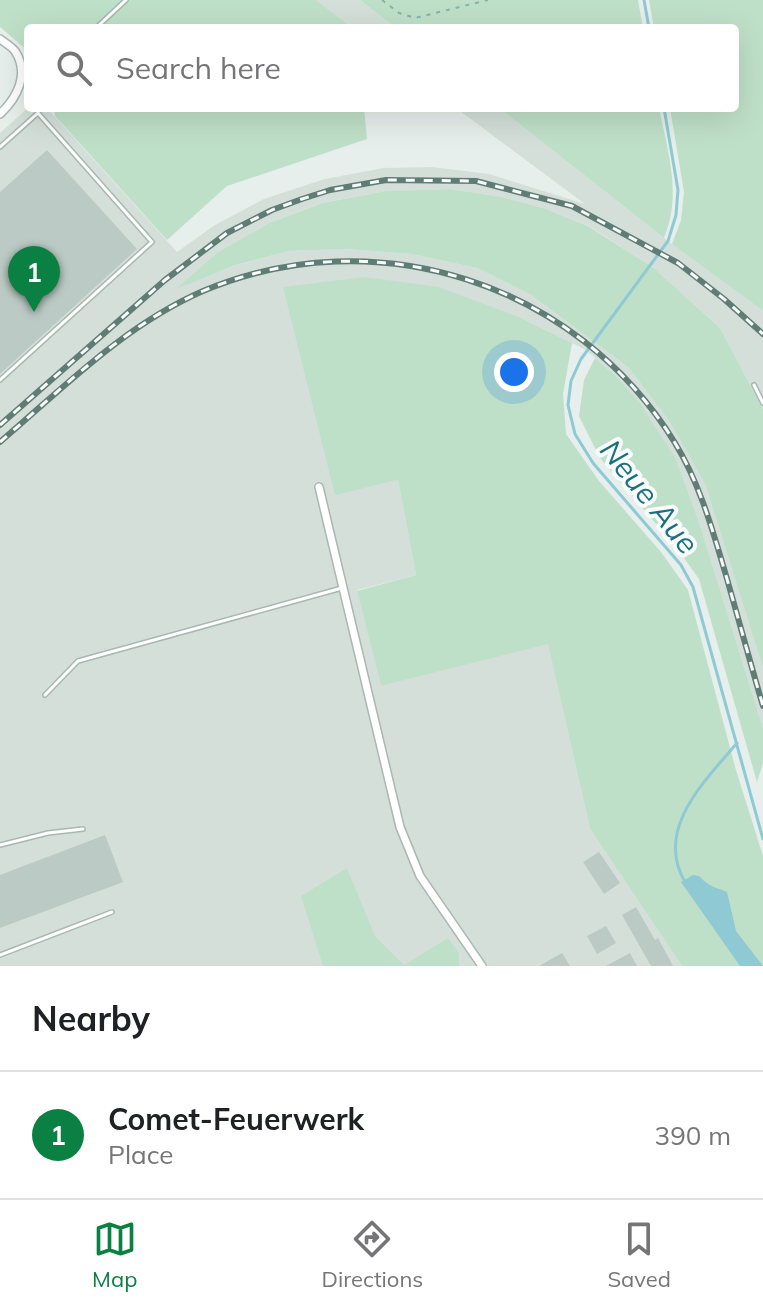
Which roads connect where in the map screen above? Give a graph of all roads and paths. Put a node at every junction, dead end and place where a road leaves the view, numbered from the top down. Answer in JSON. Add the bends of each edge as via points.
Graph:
{"nodes":[{"id":1,"x":126,"y":0,"type":"edge"},
{"id":2,"x":382,"y":0,"type":"edge"},
{"id":3,"x":488,"y":0,"type":"edge"},
{"id":4,"x":100,"y":24,"type":"edge"},
{"id":5,"x":0,"y":39,"type":"edge"},
{"id":6,"x":24,"y":75,"type":"edge"},
{"id":7,"x":24,"y":80,"type":"edge"},
{"id":8,"x":36,"y":112,"type":"edge"},
{"id":9,"x":40,"y":112,"type":"edge"},
{"id":10,"x":0,"y":114,"type":"edge"},
{"id":11,"x":0,"y":147,"type":"edge"},
{"id":12,"x":0,"y":380,"type":"edge"},
{"id":13,"x":754,"y":385,"type":"dead end"},
{"id":14,"x":763,"y":403,"type":"edge"},
{"id":15,"x":319,"y":487,"type":"dead end"},
{"id":16,"x":342,"y":588,"type":"junction"},
{"id":17,"x":45,"y":695,"type":"dead end"},
{"id":18,"x":83,"y":829,"type":"dead end"},
{"id":19,"x":0,"y":845,"type":"edge"},
{"id":20,"x":112,"y":912,"type":"dead end"},
{"id":21,"x":0,"y":955,"type":"edge"},
{"id":22,"x":482,"y":966,"type":"edge"}],
"edges":[{"from":1,"to":4,"type":"lane"},
{"from":2,"to":3,"type":"path","via":[[415,18]]},
{"from":5,"to":6,"type":"street","via":[[15,51]]},
{"from":7,"to":10,"type":"street"},
{"from":8,"to":11,"type":"lane"},
{"from":9,"to":12,"type":"lane","via":[[152,242]]},
{"from":13,"to":14,"type":"lane"},
{"from":15,"to":16,"type":"street"},
{"from":16,"to":17,"type":"lane","via":[[78,661]]},
{"from":16,"to":22,"type":"street","via":[[400,827],[420,876]]},
{"from":18,"to":19,"type":"lane"},
{"from":20,"to":21,"type":"lane"}]}
